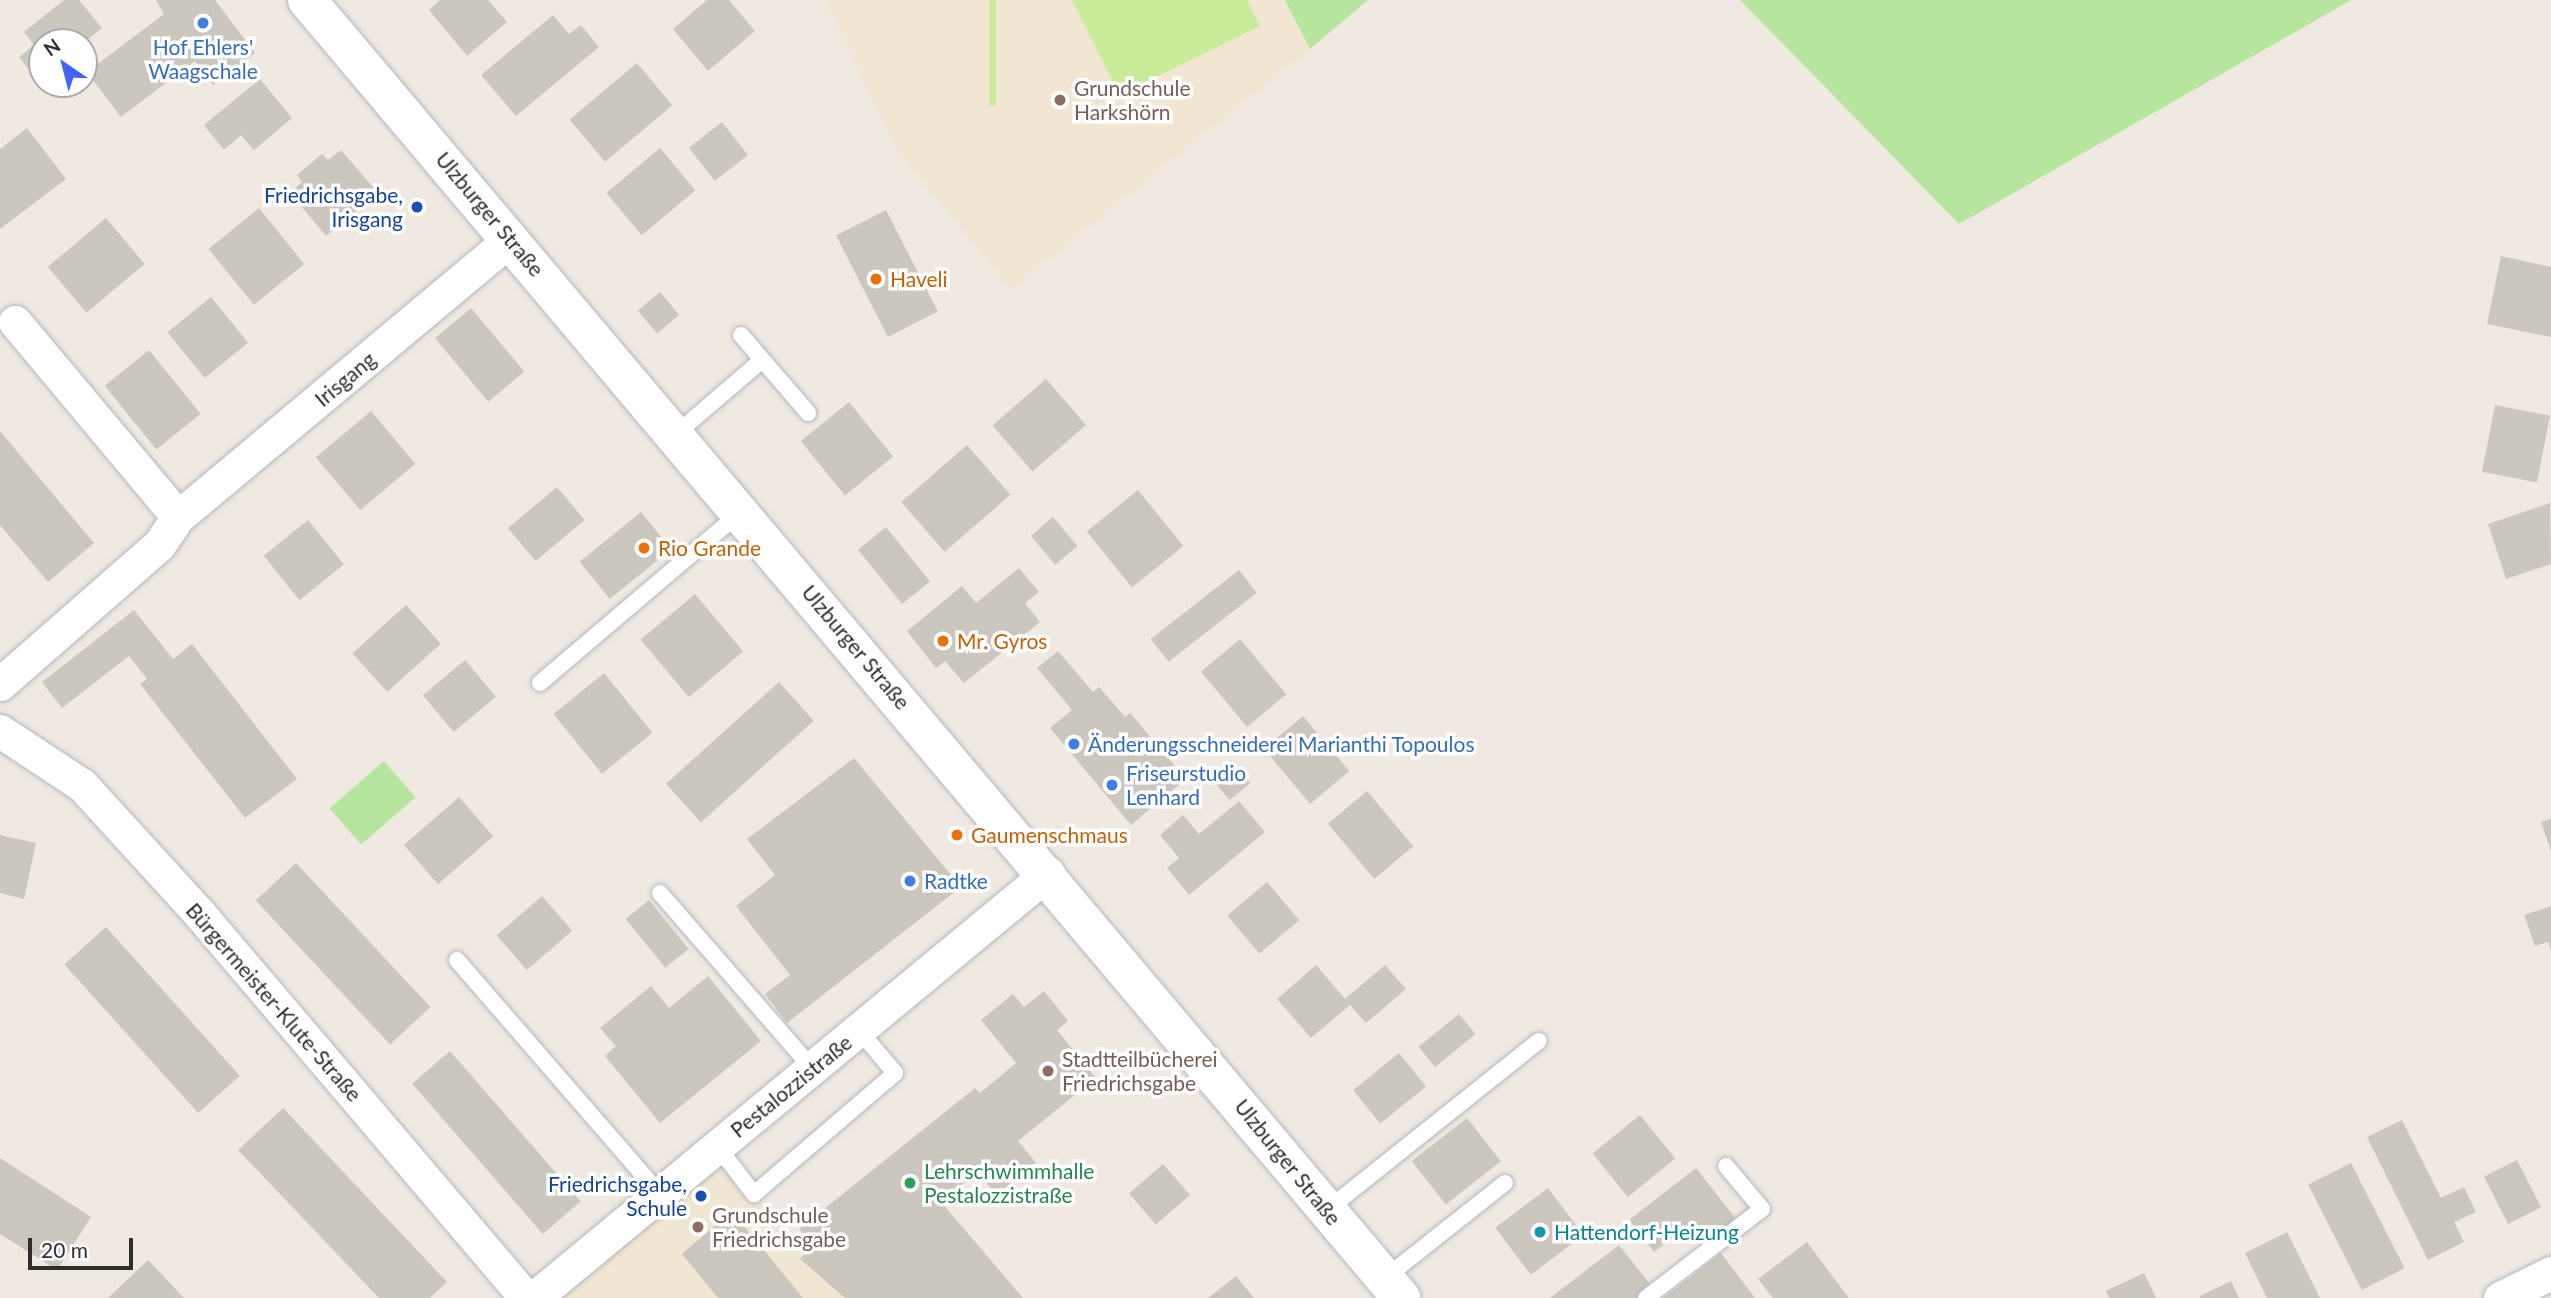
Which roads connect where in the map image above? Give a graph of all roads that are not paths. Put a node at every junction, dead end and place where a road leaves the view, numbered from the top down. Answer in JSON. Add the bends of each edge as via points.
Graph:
{"nodes":[{"id":1,"x":307,"y":0,"type":"edge"},
{"id":2,"x":511,"y":239,"type":"junction"},
{"id":3,"x":15,"y":322,"type":"dead end"},
{"id":4,"x":741,"y":335,"type":"dead end"},
{"id":5,"x":762,"y":360,"type":"junction"},
{"id":6,"x":808,"y":413,"type":"dead end"},
{"id":7,"x":676,"y":435,"type":"junction"},
{"id":8,"x":742,"y":511,"type":"junction"},
{"id":9,"x":178,"y":517,"type":"junction"},
{"id":10,"x":540,"y":683,"type":"dead end"},
{"id":11,"x":0,"y":684,"type":"edge"},
{"id":12,"x":0,"y":731,"type":"edge"},
{"id":13,"x":1048,"y":873,"type":"junction"},
{"id":14,"x":660,"y":893,"type":"dead end"},
{"id":15,"x":457,"y":960,"type":"dead end"},
{"id":16,"x":859,"y":1030,"type":"junction"},
{"id":17,"x":1538,"y":1041,"type":"dead end"},
{"id":18,"x":812,"y":1068,"type":"junction"},
{"id":19,"x":717,"y":1146,"type":"junction"},
{"id":20,"x":1726,"y":1166,"type":"dead end"},
{"id":21,"x":1505,"y":1183,"type":"dead end"},
{"id":22,"x":660,"y":1194,"type":"junction"},
{"id":23,"x":1327,"y":1210,"type":"junction"},
{"id":24,"x":2551,"y":1273,"type":"edge"},
{"id":25,"x":1393,"y":1288,"type":"edge"},
{"id":26,"x":526,"y":1298,"type":"edge"},
{"id":27,"x":534,"y":1298,"type":"edge"},
{"id":28,"x":1646,"y":1298,"type":"edge"},
{"id":29,"x":2500,"y":1298,"type":"edge"}],
"edges":[{"from":1,"to":2,"type":"main road","name":"Ulzburger Straße"},
{"from":2,"to":7,"type":"main road","name":"Ulzburger Straße"},
{"from":2,"to":9,"type":"street","name":"Irisgang"},
{"from":3,"to":9,"type":"street"},
{"from":4,"to":5,"type":"lane"},
{"from":5,"to":6,"type":"lane"},
{"from":5,"to":7,"type":"lane"},
{"from":7,"to":8,"type":"main road","name":"Ulzburger Straße"},
{"from":8,"to":10,"type":"lane"},
{"from":8,"to":13,"type":"main road","name":"Ulzburger Straße"},
{"from":9,"to":11,"type":"street","name":"Irisgang","via":[[159,545]]},
{"from":12,"to":26,"type":"street","name":"Bürgermeister-Klute-Straße","via":[[82,785],[198,912]]},
{"from":13,"to":16,"type":"street","name":"Pestalozzistraße"},
{"from":13,"to":23,"type":"main road","name":"Ulzburger Straße"},
{"from":14,"to":18,"type":"lane"},
{"from":15,"to":22,"type":"lane"},
{"from":16,"to":18,"type":"street","name":"Pestalozzistraße"},
{"from":16,"to":19,"type":"lane","via":[[895,1073],[754,1194]]},
{"from":17,"to":23,"type":"lane"},
{"from":18,"to":19,"type":"street","name":"Pestalozzistraße"},
{"from":19,"to":22,"type":"street","name":"Pestalozzistraße"},
{"from":20,"to":28,"type":"lane","via":[[1762,1209]]},
{"from":21,"to":25,"type":"lane"},
{"from":22,"to":27,"type":"street","name":"Pestalozzistraße"},
{"from":23,"to":25,"type":"main road","name":"Ulzburger Straße"},
{"from":24,"to":29,"type":"street"}]}
